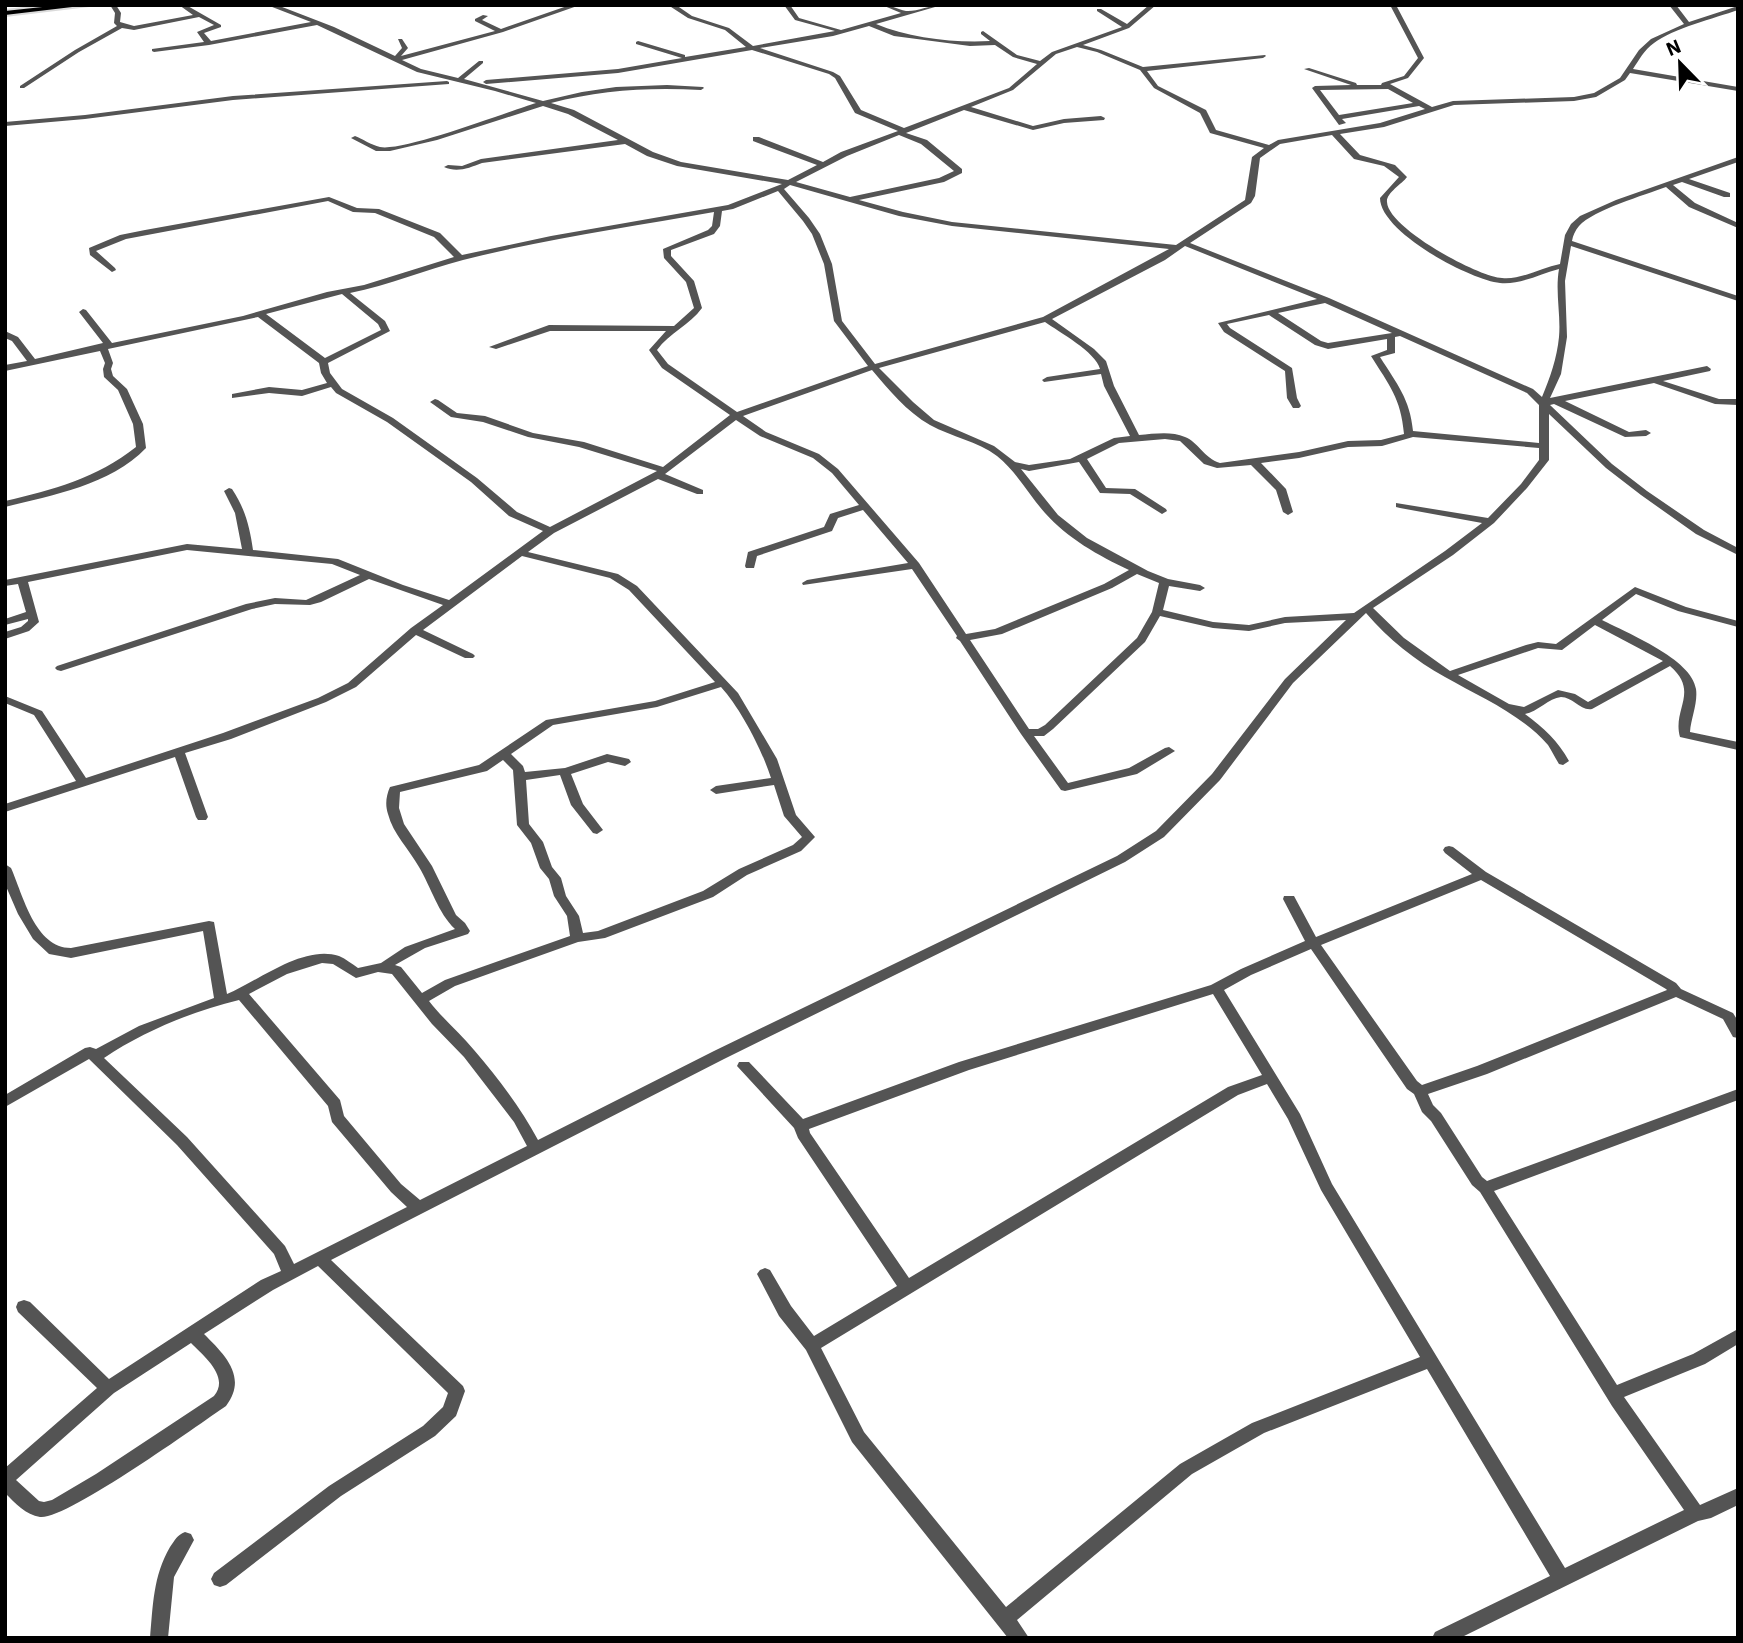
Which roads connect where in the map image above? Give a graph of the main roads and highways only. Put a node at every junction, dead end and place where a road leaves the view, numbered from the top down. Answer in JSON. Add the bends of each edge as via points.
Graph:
{"nodes":[{"id":1,"x":86,"y":5,"type":"edge"},
{"id":2,"x":5,"y":13,"type":"edge"}],
"edges":[{"from":1,"to":2,"type":"main road"}]}
